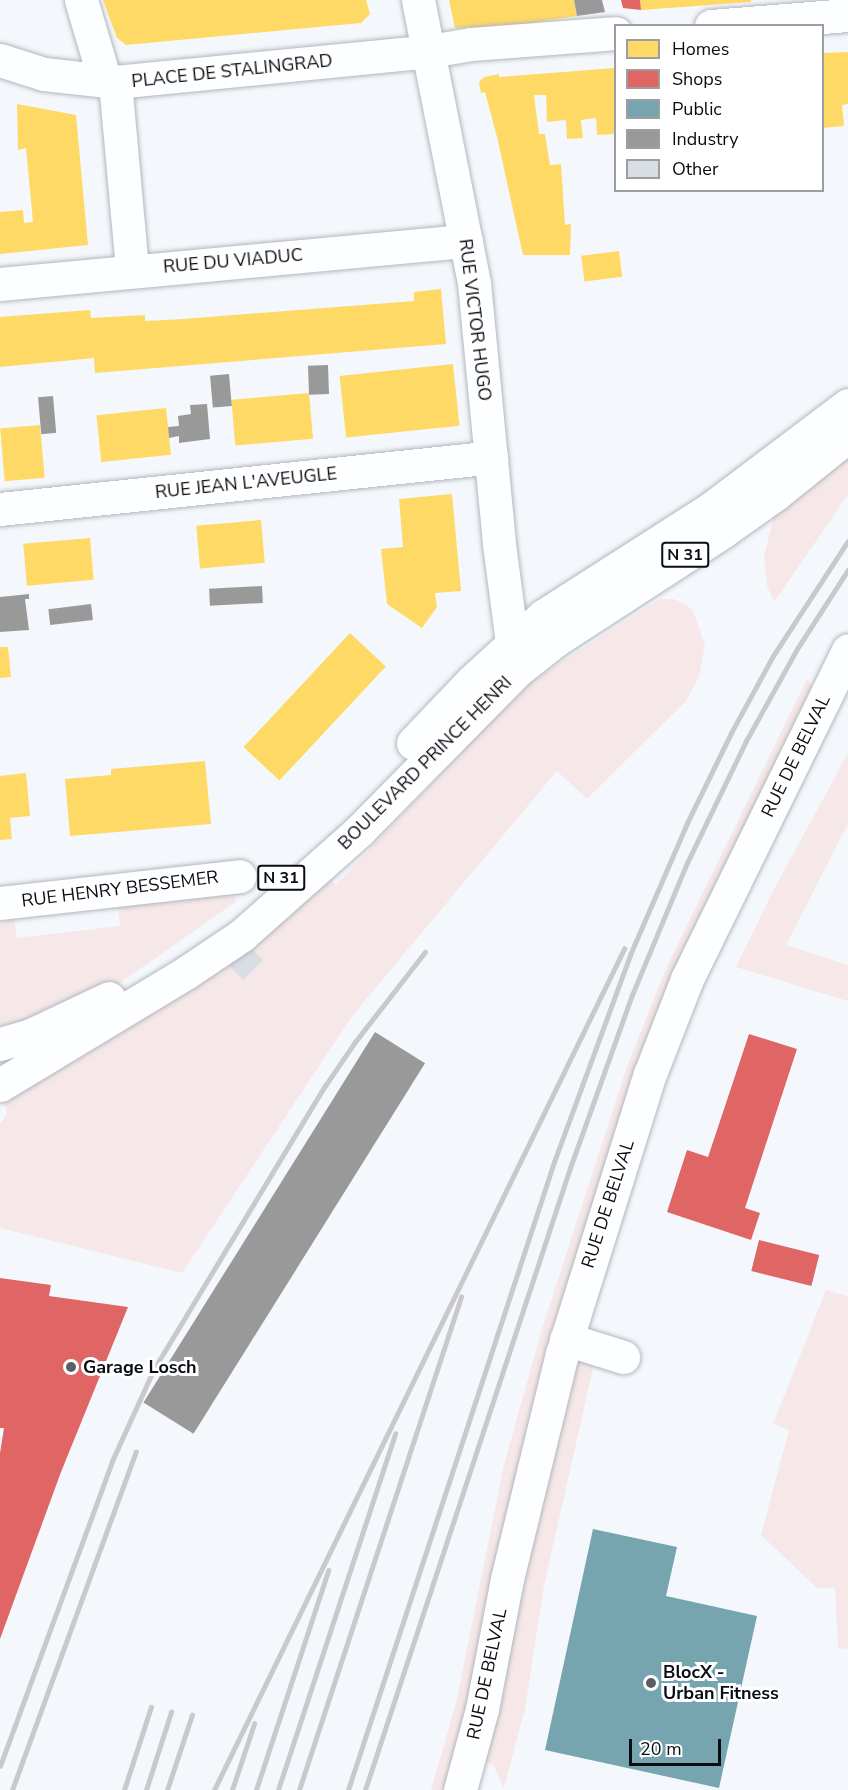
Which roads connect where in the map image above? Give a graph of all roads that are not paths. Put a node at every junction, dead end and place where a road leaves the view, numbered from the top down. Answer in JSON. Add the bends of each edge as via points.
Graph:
{"nodes":[{"id":1,"x":81,"y":0,"type":"edge"},
{"id":2,"x":418,"y":0,"type":"edge"},
{"id":3,"x":797,"y":9,"type":"edge"},
{"id":4,"x":848,"y":15,"type":"edge"},
{"id":5,"x":721,"y":24,"type":"edge"},
{"id":6,"x":614,"y":33,"type":"edge"},
{"id":7,"x":430,"y":51,"type":"junction"},
{"id":8,"x":0,"y":60,"type":"edge"},
{"id":9,"x":110,"y":82,"type":"junction"},
{"id":10,"x":466,"y":241,"type":"junction"},
{"id":11,"x":132,"y":270,"type":"junction"},
{"id":12,"x":0,"y":284,"type":"edge"},
{"id":13,"x":848,"y":405,"type":"edge"},
{"id":14,"x":848,"y":436,"type":"edge"},
{"id":15,"x":491,"y":457,"type":"junction"},
{"id":16,"x":0,"y":509,"type":"edge"},
{"id":17,"x":848,"y":650,"type":"edge"},
{"id":18,"x":515,"y":656,"type":"junction"},
{"id":19,"x":239,"y":876,"type":"dead end"},
{"id":20,"x":0,"y":903,"type":"edge"},
{"id":21,"x":0,"y":1044,"type":"edge"},
{"id":22,"x":0,"y":1085,"type":"edge"},
{"id":23,"x":566,"y":1339,"type":"junction"},
{"id":24,"x":623,"y":1358,"type":"dead end"},
{"id":25,"x":460,"y":1790,"type":"edge"}],
"edges":[{"from":1,"to":9,"type":"main road"},
{"from":2,"to":7,"type":"main road","name":"RUE VICTOR HUGO"},
{"from":3,"to":4,"type":"main road"},
{"from":3,"to":5,"type":"main road"},
{"from":6,"to":7,"type":"main road","name":"PLACE DE STALINGRAD"},
{"from":7,"to":9,"type":"main road","name":"PLACE DE STALINGRAD"},
{"from":7,"to":10,"type":"main road","name":"RUE VICTOR HUGO"},
{"from":8,"to":9,"type":"main road","via":[[44,74]]},
{"from":9,"to":11,"type":"main road","name":"PLACE DE STALINGRAD"},
{"from":10,"to":11,"type":"main road","name":"RUE DU VIADUC"},
{"from":10,"to":15,"type":"main road","name":"RUE VICTOR HUGO","via":[[474,283]]},
{"from":11,"to":12,"type":"main road","name":"RUE DU VIADUC"},
{"from":13,"to":18,"type":"main road","name":"BOULEVARD PRINCE HENRI","number":"N 31","via":[[709,510],[543,616]]},
{"from":14,"to":18,"type":"main road","name":"BOULEVARD PRINCE HENRI","number":"N 31","via":[[722,532],[564,634]]},
{"from":15,"to":16,"type":"main road","name":"RUE JEAN L'AVEUGLE"},
{"from":15,"to":18,"type":"main road","name":"RUE VICTOR HUGO"},
{"from":17,"to":23,"type":"main road","name":"RUE DE BELVAL","via":[[687,979],[650,1074]]},
{"from":18,"to":21,"type":"main road","name":"BOULEVARD PRINCE HENRI","number":"N 31","via":[[471,682],[313,847],[241,912],[177,960],[108,999],[31,1035]]},
{"from":18,"to":22,"type":"main road","name":"BOULEVARD PRINCE HENRI","number":"N 31","via":[[359,831],[242,935]]},
{"from":19,"to":20,"type":"main road","name":"RUE HENRY BESSEMER"},
{"from":23,"to":24,"type":"main road"},
{"from":23,"to":25,"type":"main road","name":"RUE DE BELVAL"}]}
